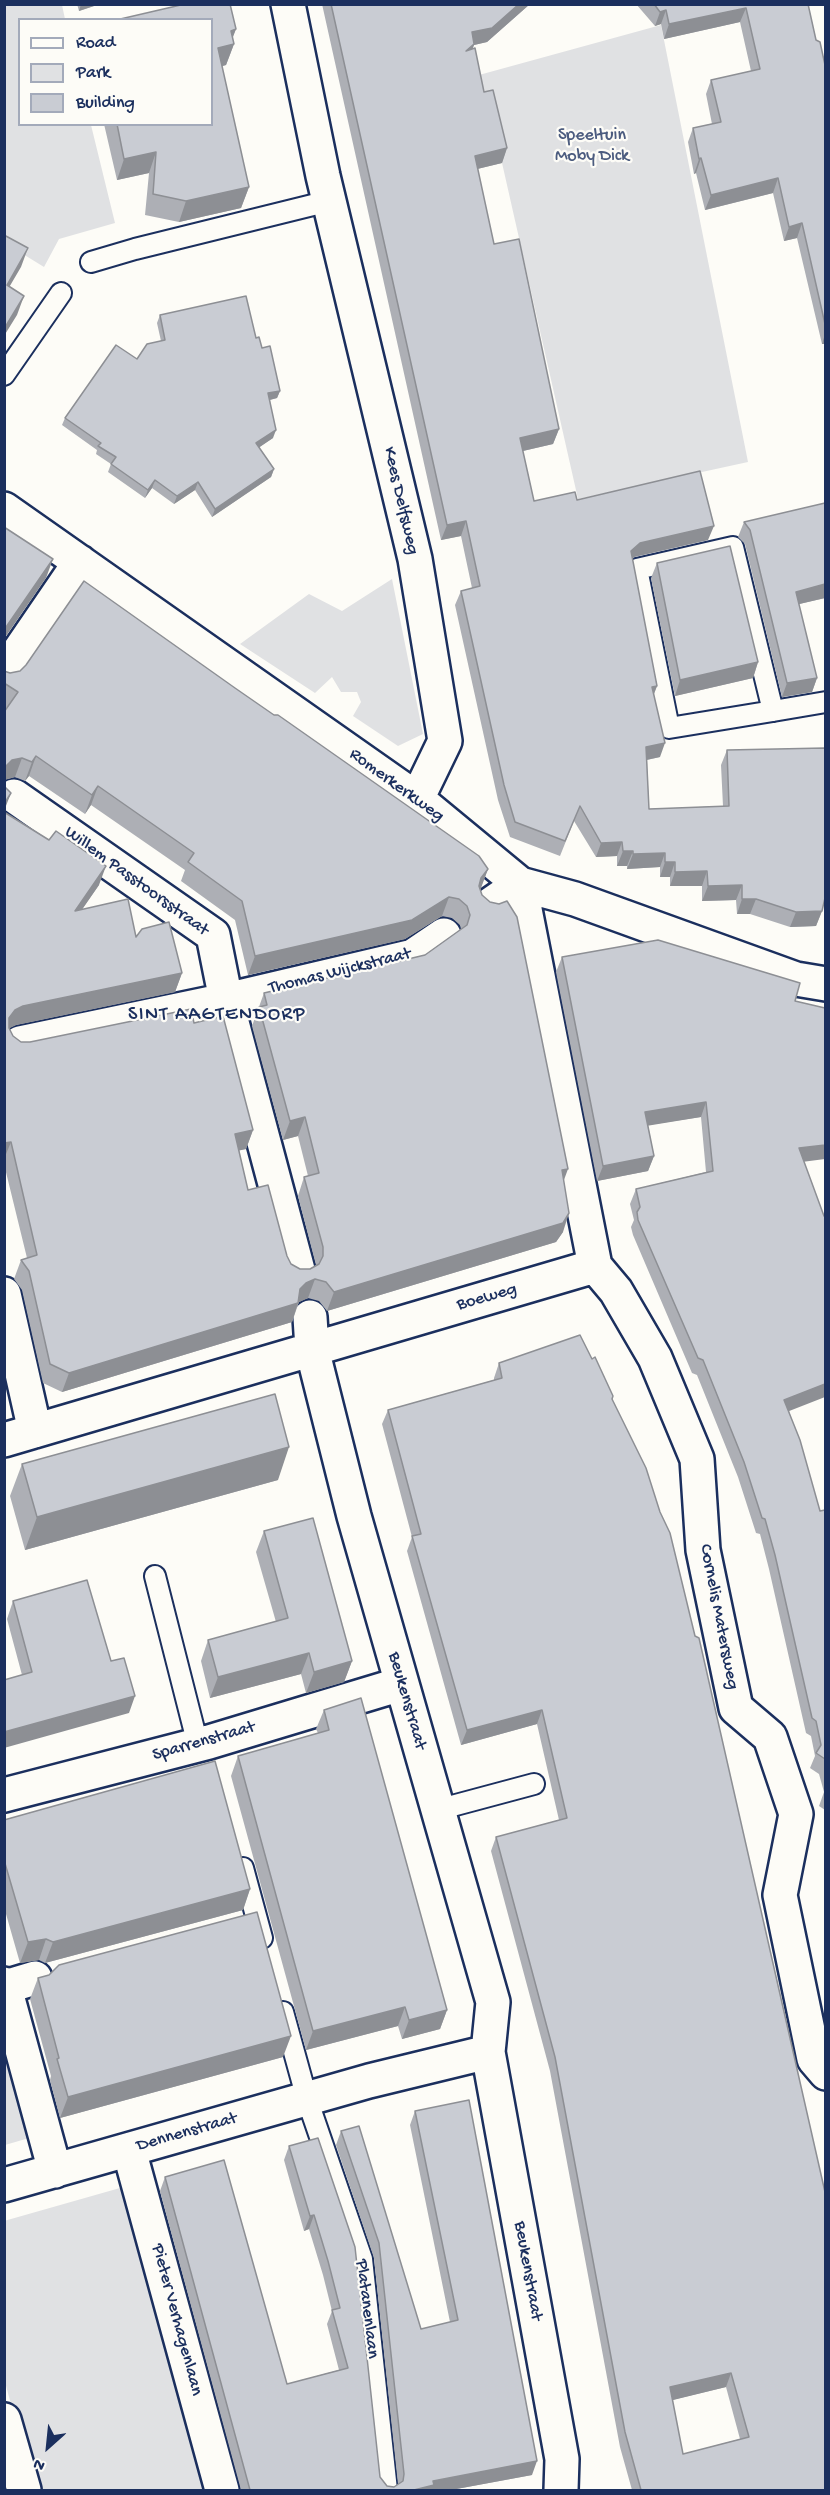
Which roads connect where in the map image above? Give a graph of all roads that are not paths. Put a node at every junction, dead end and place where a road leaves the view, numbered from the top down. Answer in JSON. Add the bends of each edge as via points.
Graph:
{"nodes":[{"id":1,"x":288,"y":4,"type":"edge"},
{"id":2,"x":329,"y":201,"type":"junction"},
{"id":3,"x":91,"y":262,"type":"dead end"},
{"id":4,"x":61,"y":293,"type":"dead end"},
{"id":5,"x":4,"y":375,"type":"edge"},
{"id":6,"x":4,"y":509,"type":"edge"},
{"id":7,"x":80,"y":562,"type":"junction"},
{"id":8,"x":4,"y":673,"type":"edge"},
{"id":9,"x":825,"y":702,"type":"edge"},
{"id":10,"x":773,"y":711,"type":"junction"},
{"id":11,"x":14,"y":796,"type":"dead end"},
{"id":12,"x":417,"y":799,"type":"junction"},
{"id":13,"x":520,"y":884,"type":"junction"},
{"id":14,"x":491,"y":904,"type":"edge"},
{"id":15,"x":444,"y":935,"type":"dead end"},
{"id":16,"x":825,"y":984,"type":"edge"},
{"id":17,"x":226,"y":1000,"type":"junction"},
{"id":18,"x":20,"y":1043,"type":"edge"},
{"id":19,"x":595,"y":1266,"type":"junction"},
{"id":20,"x":298,"y":1270,"type":"edge"},
{"id":21,"x":4,"y":1294,"type":"edge"},
{"id":22,"x":310,"y":1317,"type":"dead end"},
{"id":23,"x":312,"y":1349,"type":"junction"},
{"id":24,"x":20,"y":1435,"type":"edge"},
{"id":25,"x":155,"y":1576,"type":"dead end"},
{"id":26,"x":401,"y":1684,"type":"junction"},
{"id":27,"x":207,"y":1750,"type":"junction"},
{"id":28,"x":534,"y":1784,"type":"dead end"},
{"id":29,"x":4,"y":1795,"type":"edge"},
{"id":30,"x":437,"y":1810,"type":"junction"},
{"id":31,"x":239,"y":1852,"type":"edge"},
{"id":32,"x":256,"y":1919,"type":"junction"},
{"id":33,"x":234,"y":1925,"type":"edge"},
{"id":34,"x":266,"y":1953,"type":"edge"},
{"id":35,"x":26,"y":1980,"type":"edge"},
{"id":36,"x":279,"y":1998,"type":"edge"},
{"id":37,"x":488,"y":2052,"type":"junction"},
{"id":38,"x":825,"y":2073,"type":"edge"},
{"id":39,"x":307,"y":2099,"type":"junction"},
{"id":40,"x":129,"y":2150,"type":"junction"},
{"id":41,"x":55,"y":2171,"type":"junction"},
{"id":42,"x":4,"y":2185,"type":"edge"},
{"id":43,"x":4,"y":2420,"type":"edge"},
{"id":44,"x":24,"y":2490,"type":"edge"},
{"id":45,"x":222,"y":2490,"type":"edge"},
{"id":46,"x":387,"y":2490,"type":"edge"},
{"id":47,"x":561,"y":2490,"type":"edge"}],
"edges":[{"from":1,"to":2,"type":"street","name":"Kees Delfsweg"},
{"from":2,"to":3,"type":"lane"},
{"from":2,"to":12,"type":"street","name":"Kees Delfsweg","via":[[415,559],[445,741]]},
{"from":4,"to":5,"type":"lane"},
{"from":6,"to":7,"type":"street","name":"Romerkerkweg"},
{"from":7,"to":8,"type":"street"},
{"from":7,"to":12,"type":"street","name":"Romerkerkweg"},
{"from":9,"to":10,"type":"lane"},
{"from":10,"to":10,"type":"lane","via":[[669,728],[637,569],[733,547]]},
{"from":11,"to":17,"type":"street","name":"Willem Passtoorsstraat","via":[[213,935]]},
{"from":12,"to":13,"type":"street","name":"Romerkerkweg"},
{"from":13,"to":14,"type":"street"},
{"from":13,"to":16,"type":"street","name":"Romerkerkweg","via":[[575,899],[796,979]]},
{"from":13,"to":19,"type":"street"},
{"from":15,"to":17,"type":"street","name":"Thomas Wijckstraat","via":[[413,956]]},
{"from":17,"to":18,"type":"street","name":"Thomas Wijckstraat"},
{"from":17,"to":20,"type":"street","name":"Willem Passtoorsstraat"},
{"from":19,"to":23,"type":"street","name":"Boeweg"},
{"from":19,"to":38,"type":"street","name":"Cornelis Matersweg","via":[[616,1291],[655,1358],[697,1459],[703,1550],[736,1707],[770,1737],[796,1814],[780,1895],[814,2059]]},
{"from":21,"to":24,"type":"street"},
{"from":22,"to":23,"type":"street"},
{"from":23,"to":24,"type":"street","name":"Boeweg"},
{"from":23,"to":26,"type":"street","name":"Beukenstraat"},
{"from":25,"to":27,"type":"lane"},
{"from":26,"to":27,"type":"street","name":"Sparrenstraat"},
{"from":26,"to":30,"type":"street","name":"Beukenstraat"},
{"from":27,"to":29,"type":"street","name":"Sparrenstraat"},
{"from":28,"to":30,"type":"lane"},
{"from":30,"to":37,"type":"street","name":"Beukenstraat","via":[[493,2002]]},
{"from":31,"to":32,"type":"lane"},
{"from":32,"to":33,"type":"lane"},
{"from":32,"to":34,"type":"lane"},
{"from":35,"to":41,"type":"street"},
{"from":36,"to":39,"type":"lane","name":"Platanenlaan"},
{"from":37,"to":39,"type":"street","name":"Dennenstraat"},
{"from":37,"to":47,"type":"street","name":"Beukenstraat","via":[[562,2459]]},
{"from":39,"to":40,"type":"street","name":"Dennenstraat"},
{"from":39,"to":46,"type":"lane","name":"Platanenlaan","via":[[362,2259]]},
{"from":40,"to":41,"type":"street","name":"Dennenstraat"},
{"from":40,"to":45,"type":"street","name":"Pieter Verhagenlaan"},
{"from":41,"to":42,"type":"street","name":"Dennenstraat"},
{"from":43,"to":44,"type":"street"}]}
